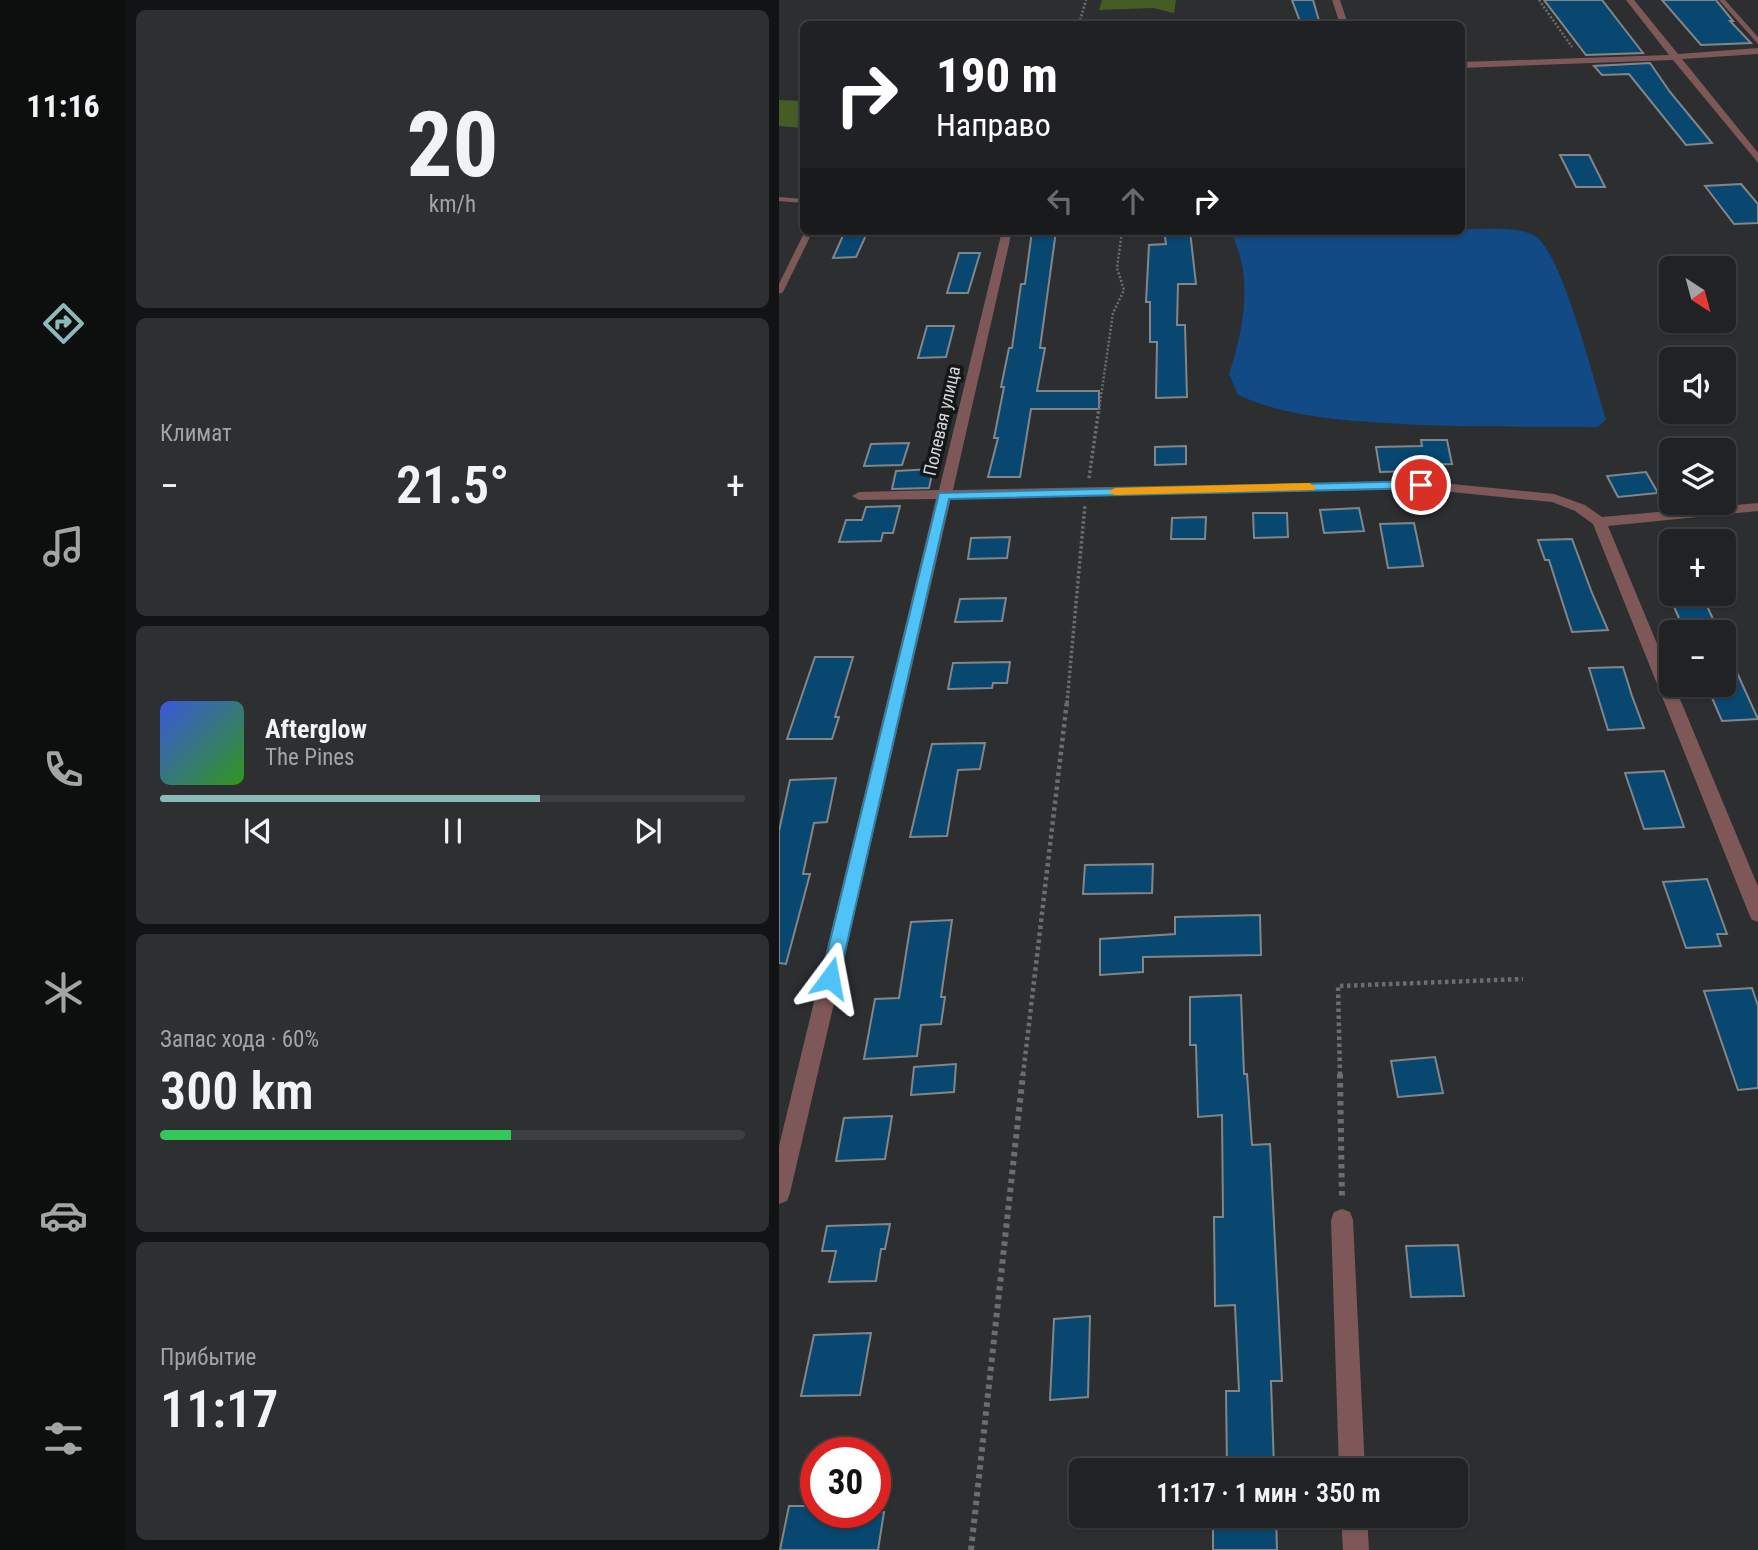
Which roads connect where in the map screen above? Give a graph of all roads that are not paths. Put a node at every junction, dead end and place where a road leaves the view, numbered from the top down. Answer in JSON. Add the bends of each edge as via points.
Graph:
{"nodes":[{"id":1,"x":1336,"y":0,"type":"edge"},
{"id":2,"x":1630,"y":0,"type":"edge"},
{"id":3,"x":1722,"y":0,"type":"edge"},
{"id":4,"x":1343,"y":21,"type":"edge"},
{"id":5,"x":1758,"y":43,"type":"edge"},
{"id":6,"x":1758,"y":51,"type":"edge"},
{"id":7,"x":1676,"y":57,"type":"junction"},
{"id":8,"x":1465,"y":65,"type":"edge"},
{"id":9,"x":1758,"y":161,"type":"edge"},
{"id":10,"x":779,"y":199,"type":"edge"},
{"id":11,"x":800,"y":201,"type":"edge"},
{"id":12,"x":807,"y":235,"type":"edge"},
{"id":13,"x":1006,"y":235,"type":"edge"},
{"id":14,"x":779,"y":292,"type":"edge"},
{"id":15,"x":859,"y":496,"type":"dead end"},
{"id":16,"x":944,"y":496,"type":"junction"},
{"id":17,"x":1758,"y":507,"type":"edge"},
{"id":18,"x":1599,"y":522,"type":"junction"},
{"id":19,"x":1758,"y":914,"type":"edge"},
{"id":20,"x":779,"y":1193,"type":"edge"},
{"id":21,"x":1342,"y":1220,"type":"road end"},
{"id":22,"x":1352,"y":1458,"type":"edge"},
{"id":23,"x":1355,"y":1528,"type":"edge"},
{"id":24,"x":1357,"y":1550,"type":"edge"}],
"edges":[{"from":1,"to":4,"type":"street"},
{"from":2,"to":7,"type":"street"},
{"from":3,"to":5,"type":"lane"},
{"from":6,"to":7,"type":"street"},
{"from":7,"to":8,"type":"street"},
{"from":7,"to":9,"type":"street"},
{"from":10,"to":11,"type":"lane"},
{"from":12,"to":14,"type":"lane"},
{"from":13,"to":16,"type":"street","name":"Полевая улица"},
{"from":15,"to":16,"type":"street"},
{"from":16,"to":18,"type":"street","via":[[1421,485],[1554,498]]},
{"from":16,"to":20,"type":"street","name":"Полевая улица"},
{"from":17,"to":18,"type":"street"},
{"from":18,"to":19,"type":"street"},
{"from":21,"to":22,"type":"street"},
{"from":23,"to":24,"type":"street"}]}
